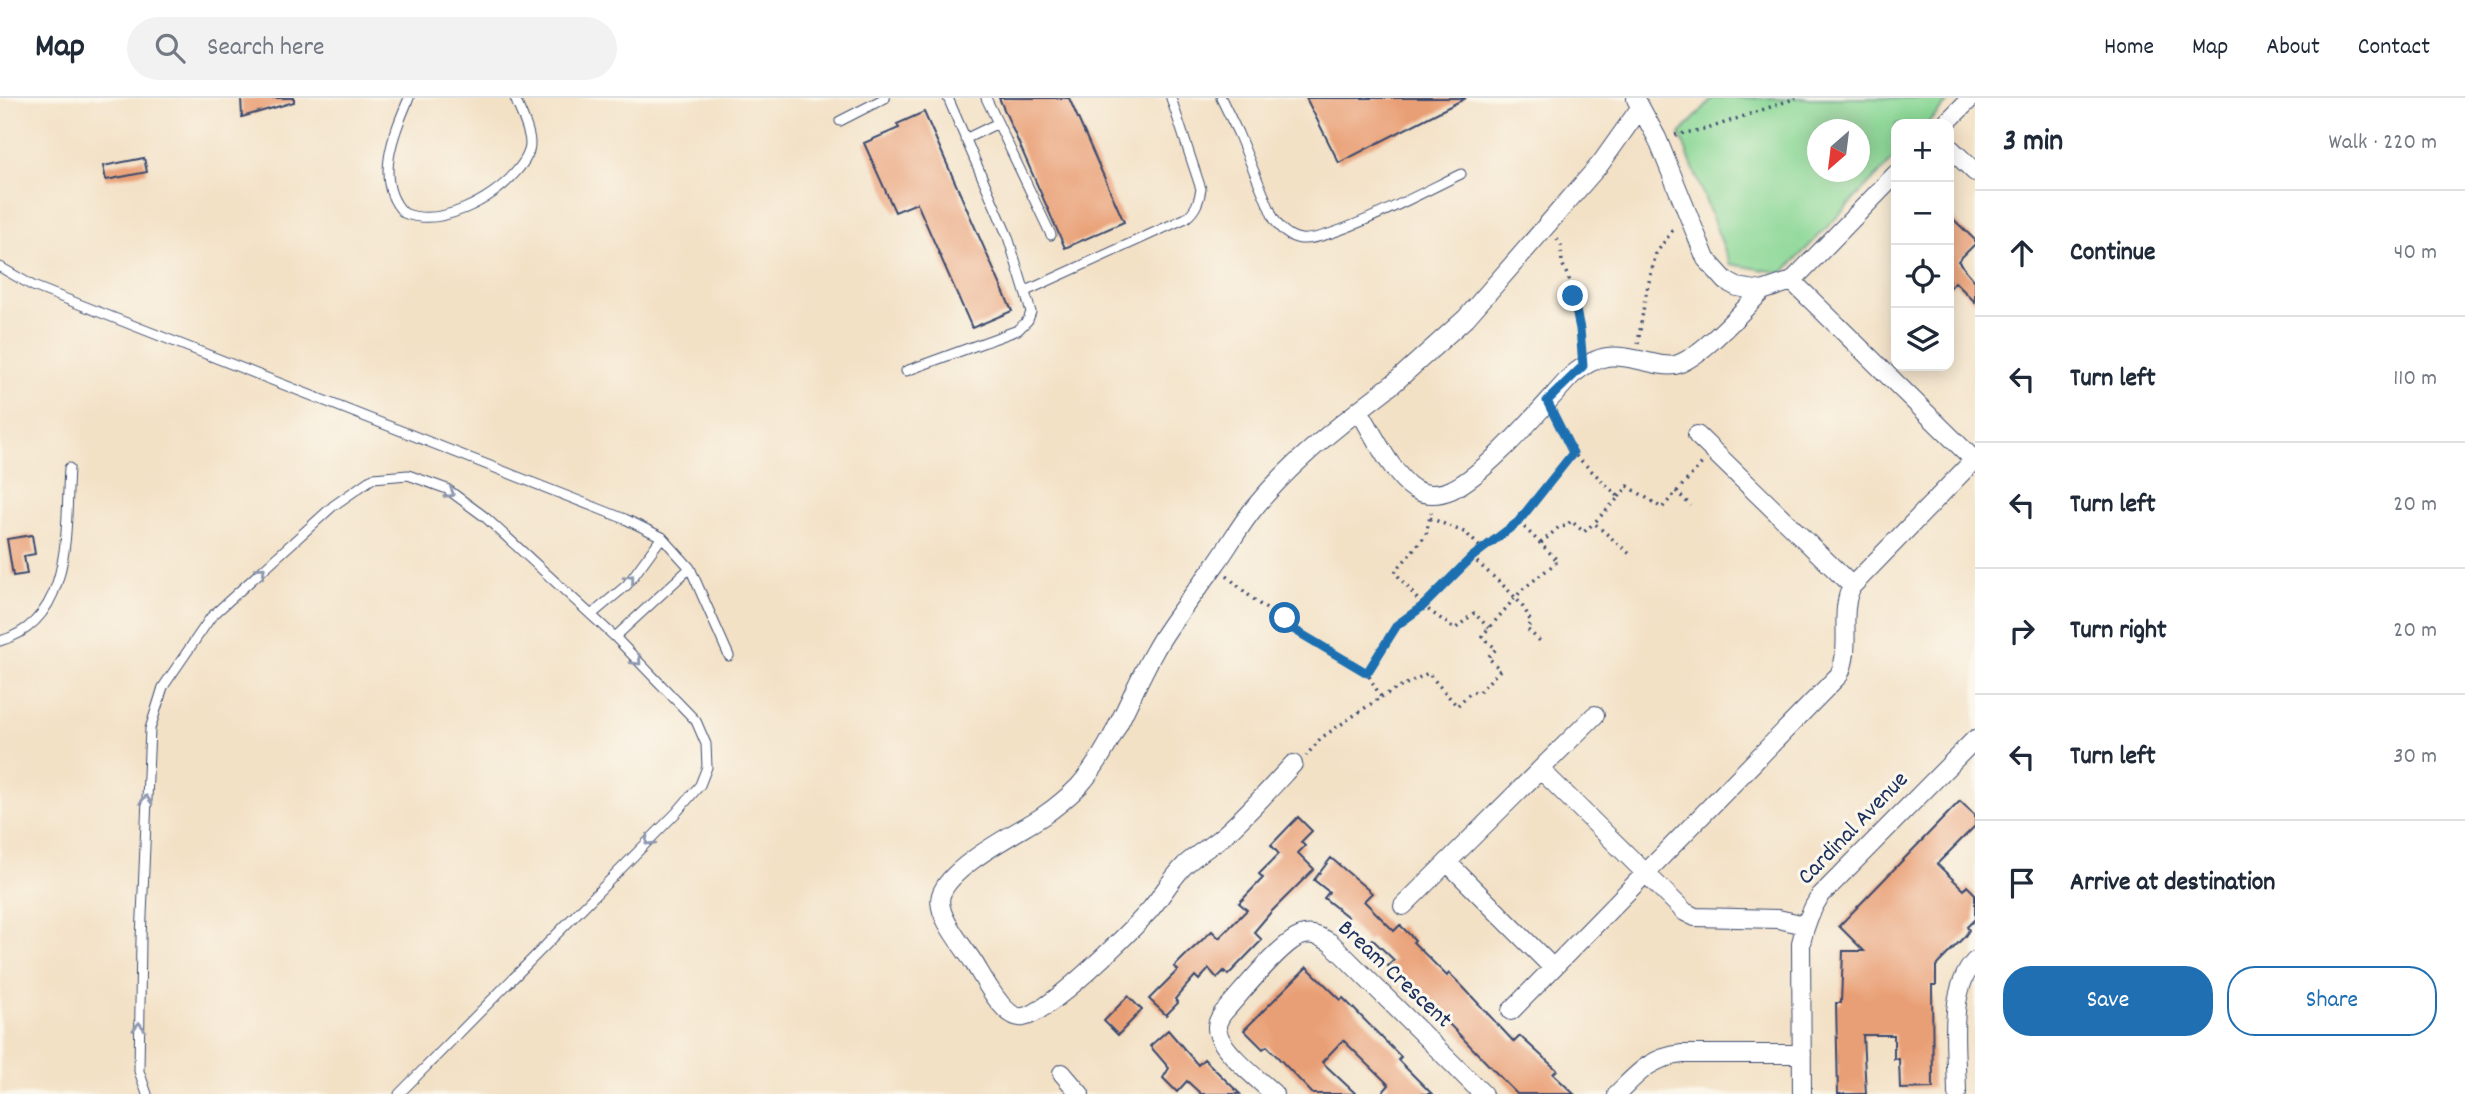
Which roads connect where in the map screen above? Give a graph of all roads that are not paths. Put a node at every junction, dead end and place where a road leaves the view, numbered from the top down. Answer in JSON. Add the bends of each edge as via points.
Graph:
{"nodes":[{"id":1,"x":409,"y":98,"type":"edge"},
{"id":2,"x":515,"y":98,"type":"edge"},
{"id":3,"x":885,"y":98,"type":"edge"},
{"id":4,"x":948,"y":98,"type":"edge"},
{"id":5,"x":986,"y":98,"type":"edge"},
{"id":6,"x":1171,"y":98,"type":"edge"},
{"id":7,"x":1221,"y":98,"type":"edge"},
{"id":8,"x":1971,"y":98,"type":"edge"},
{"id":9,"x":1638,"y":103,"type":"edge"},
{"id":10,"x":1950,"y":119,"type":"edge"},
{"id":11,"x":840,"y":121,"type":"dead end"},
{"id":12,"x":998,"y":123,"type":"junction"},
{"id":13,"x":965,"y":139,"type":"junction"},
{"id":14,"x":1954,"y":151,"type":"edge"},
{"id":15,"x":1975,"y":172,"type":"edge"},
{"id":16,"x":1461,"y":174,"type":"dead end"},
{"id":17,"x":1891,"y":179,"type":"edge"},
{"id":18,"x":1051,"y":235,"type":"dead end"},
{"id":19,"x":0,"y":267,"type":"edge"},
{"id":20,"x":1792,"y":281,"type":"junction"},
{"id":21,"x":1026,"y":291,"type":"junction"},
{"id":22,"x":1762,"y":291,"type":"junction"},
{"id":23,"x":906,"y":371,"type":"dead end"},
{"id":24,"x":1359,"y":410,"type":"junction"},
{"id":25,"x":1698,"y":435,"type":"dead end"},
{"id":26,"x":1975,"y":460,"type":"edge"},
{"id":27,"x":69,"y":468,"type":"dead end"},
{"id":28,"x":662,"y":537,"type":"junction"},
{"id":29,"x":690,"y":568,"type":"junction"},
{"id":30,"x":1852,"y":586,"type":"junction"},
{"id":31,"x":591,"y":615,"type":"junction"},
{"id":32,"x":615,"y":636,"type":"junction"},
{"id":33,"x":0,"y":640,"type":"edge"},
{"id":34,"x":729,"y":656,"type":"dead end"},
{"id":35,"x":1595,"y":715,"type":"dead end"},
{"id":36,"x":1975,"y":739,"type":"edge"},
{"id":37,"x":1293,"y":764,"type":"road end"},
{"id":38,"x":1541,"y":771,"type":"junction"},
{"id":39,"x":1448,"y":863,"type":"junction"},
{"id":40,"x":1645,"y":873,"type":"junction"},
{"id":41,"x":1403,"y":906,"type":"dead end"},
{"id":42,"x":1805,"y":925,"type":"junction"},
{"id":43,"x":1975,"y":961,"type":"edge"},
{"id":44,"x":1553,"y":968,"type":"junction"},
{"id":45,"x":1511,"y":1011,"type":"dead end"},
{"id":46,"x":1802,"y":1054,"type":"junction"},
{"id":47,"x":1062,"y":1073,"type":"dead end"},
{"id":48,"x":147,"y":1094,"type":"edge"},
{"id":49,"x":400,"y":1094,"type":"edge"},
{"id":50,"x":1080,"y":1094,"type":"edge"},
{"id":51,"x":1274,"y":1094,"type":"edge"},
{"id":52,"x":1483,"y":1094,"type":"edge"},
{"id":53,"x":1617,"y":1094,"type":"edge"},
{"id":54,"x":1802,"y":1094,"type":"edge"},
{"id":55,"x":1957,"y":1094,"type":"edge"}],
"edges":[{"from":1,"to":2,"type":"lane","via":[[390,154],[389,191],[404,213],[428,218],[475,206],[495,194],[522,165],[530,144]]},
{"from":3,"to":11,"type":"lane"},
{"from":4,"to":13,"type":"lane"},
{"from":5,"to":12,"type":"lane"},
{"from":6,"to":21,"type":"lane","via":[[1201,189],[1191,214]]},
{"from":7,"to":16,"type":"lane","via":[[1279,229],[1299,239],[1345,228]]},
{"from":8,"to":10,"type":"street"},
{"from":9,"to":22,"type":"street","via":[[1706,259],[1737,287]]},
{"from":9,"to":24,"type":"street","via":[[1601,163],[1466,318]]},
{"from":12,"to":13,"type":"lane"},
{"from":12,"to":18,"type":"lane"},
{"from":13,"to":21,"type":"lane"},
{"from":14,"to":15,"type":"street"},
{"from":17,"to":20,"type":"street"},
{"from":19,"to":28,"type":"lane","via":[[33,286]]},
{"from":20,"to":22,"type":"street"},
{"from":20,"to":26,"type":"street"},
{"from":21,"to":23,"type":"lane","via":[[1031,312],[1018,330]]},
{"from":22,"to":24,"type":"street","via":[[1678,365],[1606,356],[1583,366],[1483,467],[1452,489],[1432,495],[1415,490],[1404,480]]},
{"from":24,"to":37,"type":"street","via":[[1288,471],[1255,507],[1168,627],[1081,783],[1062,802],[988,849],[953,879],[940,900],[944,915],[1003,1007],[1015,1017],[1032,1014],[1095,964],[1150,910],[1184,867],[1254,807]]},
{"from":25,"to":30,"type":"street"},
{"from":26,"to":30,"type":"street"},
{"from":27,"to":33,"type":"lane","via":[[63,567],[50,602],[20,634]]},
{"from":28,"to":29,"type":"lane"},
{"from":31,"to":28,"type":"lane","one_way":true,"via":[[627,584]]},
{"from":29,"to":32,"type":"lane"},
{"from":29,"to":34,"type":"lane"},
{"from":30,"to":40,"type":"street","via":[[1846,597],[1847,642],[1839,675]]},
{"from":31,"to":32,"type":"lane"},
{"from":48,"to":31,"type":"lane","one_way":true,"via":[[139,1071],[150,729],[163,687],[211,617],[333,506],[373,478],[408,475],[447,489],[485,517]]},
{"from":32,"to":49,"type":"lane","one_way":true,"via":[[696,721],[707,756],[700,785]]},
{"from":35,"to":38,"type":"street"},
{"from":36,"to":42,"type":"street","name":"Cardinal Avenue","via":[[1821,896]]},
{"from":38,"to":39,"type":"street"},
{"from":38,"to":40,"type":"street"},
{"from":39,"to":41,"type":"street"},
{"from":39,"to":44,"type":"street"},
{"from":40,"to":42,"type":"street","via":[[1695,918],[1778,919]]},
{"from":40,"to":44,"type":"street"},
{"from":42,"to":46,"type":"street","name":"Cardinal Avenue","via":[[1801,943]]},
{"from":43,"to":55,"type":"street","via":[[1957,994]]},
{"from":44,"to":45,"type":"street"},
{"from":46,"to":53,"type":"street","via":[[1665,1056],[1651,1062]]},
{"from":46,"to":54,"type":"street","name":"Cardinal Avenue"},
{"from":47,"to":50,"type":"street"},
{"from":51,"to":52,"type":"street","name":"Bream Crescent","via":[[1225,1047],[1218,1022],[1280,951],[1294,939],[1312,934],[1331,943]]}]}
